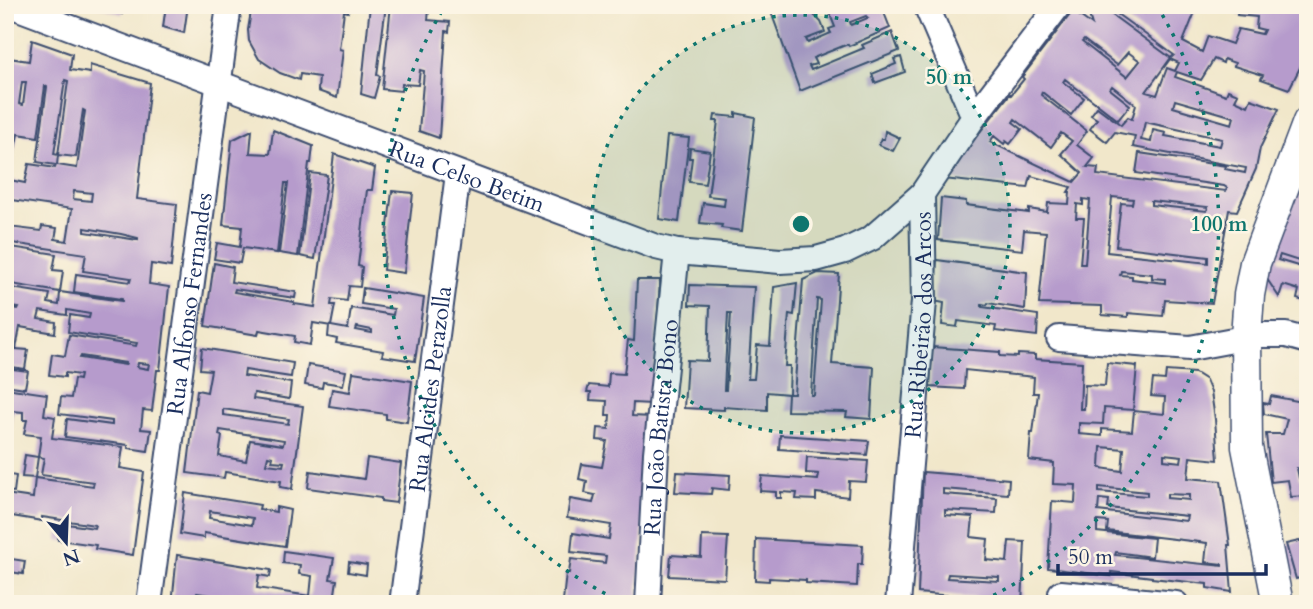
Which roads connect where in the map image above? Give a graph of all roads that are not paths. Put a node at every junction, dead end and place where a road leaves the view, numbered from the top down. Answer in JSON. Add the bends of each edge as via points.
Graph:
{"nodes":[{"id":1,"x":10,"y":5,"type":"edge"},
{"id":2,"x":229,"y":5,"type":"edge"},
{"id":3,"x":926,"y":5,"type":"edge"},
{"id":4,"x":1059,"y":5,"type":"edge"},
{"id":5,"x":217,"y":81,"type":"junction"},
{"id":6,"x":974,"y":117,"type":"junction"},
{"id":7,"x":1308,"y":122,"type":"edge"},
{"id":8,"x":458,"y":174,"type":"junction"},
{"id":9,"x":922,"y":194,"type":"junction"},
{"id":10,"x":677,"y":252,"type":"junction"},
{"id":11,"x":1246,"y":336,"type":"junction"},
{"id":12,"x":1059,"y":338,"type":"dead end"},
{"id":13,"x":1308,"y":341,"type":"edge"},
{"id":14,"x":1060,"y":593,"type":"dead end"},
{"id":15,"x":149,"y":604,"type":"edge"},
{"id":16,"x":402,"y":604,"type":"edge"},
{"id":17,"x":648,"y":604,"type":"edge"},
{"id":18,"x":898,"y":604,"type":"edge"},
{"id":19,"x":1176,"y":604,"type":"edge"},
{"id":20,"x":1278,"y":604,"type":"edge"}],
"edges":[{"from":1,"to":5,"type":"street","name":"Rua Celso Betim"},
{"from":2,"to":5,"type":"street","name":"Rua Alfonso Fernandes"},
{"from":3,"to":6,"type":"street"},
{"from":4,"to":6,"type":"street","name":"Rua Ribeirão dos Arcos"},
{"from":5,"to":8,"type":"street","name":"Rua Celso Betim"},
{"from":5,"to":15,"type":"street","name":"Rua Alfonso Fernandes"},
{"from":6,"to":9,"type":"street","name":"Rua Ribeirão dos Arcos"},
{"from":7,"to":11,"type":"street","via":[[1255,262]]},
{"from":8,"to":10,"type":"street","name":"Rua Celso Betim"},
{"from":8,"to":16,"type":"street","name":"Rua Alcides Perazolla"},
{"from":9,"to":10,"type":"street","name":"Rua Celso Betim","via":[[872,238],[816,259],[780,261]]},
{"from":9,"to":18,"type":"street","name":"Rua Ribeirão dos Arcos","via":[[924,301]]},
{"from":10,"to":17,"type":"street","name":"Rua João Batista Bono","via":[[656,453]]},
{"from":11,"to":12,"type":"street","via":[[1190,348]]},
{"from":11,"to":13,"type":"street","via":[[1286,335]]},
{"from":11,"to":20,"type":"street","via":[[1247,447]]},
{"from":14,"to":19,"type":"street"}]}
